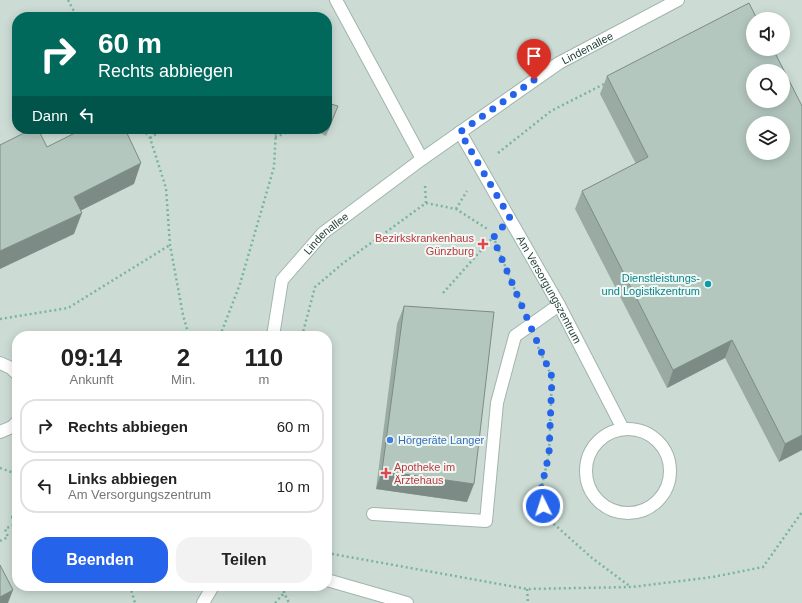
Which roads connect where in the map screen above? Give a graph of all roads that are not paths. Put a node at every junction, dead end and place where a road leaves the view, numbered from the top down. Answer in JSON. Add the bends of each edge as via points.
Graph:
{"nodes":[{"id":1,"x":336,"y":0,"type":"edge"},
{"id":2,"x":678,"y":0,"type":"edge"},
{"id":3,"x":460,"y":132,"type":"junction"},
{"id":4,"x":422,"y":159,"type":"junction"},
{"id":5,"x":559,"y":305,"type":"junction"},
{"id":6,"x":274,"y":331,"type":"edge"},
{"id":7,"x":0,"y":363,"type":"edge"},
{"id":8,"x":12,"y":369,"type":"edge"},
{"id":9,"x":12,"y":426,"type":"edge"},
{"id":10,"x":623,"y":429,"type":"junction"},
{"id":11,"x":0,"y":432,"type":"edge"},
{"id":12,"x":373,"y":514,"type":"dead end"},
{"id":13,"x":332,"y":581,"type":"edge"},
{"id":14,"x":210,"y":591,"type":"edge"},
{"id":15,"x":203,"y":603,"type":"edge"},
{"id":16,"x":407,"y":603,"type":"edge"}],
"edges":[{"from":1,"to":4,"type":"street"},
{"from":2,"to":3,"type":"street","name":"Lindenallee","via":[[559,63]]},
{"from":3,"to":4,"type":"street","name":"Lindenallee"},
{"from":3,"to":5,"type":"street","name":"Am Versorgungszentrum"},
{"from":4,"to":6,"type":"street","name":"Lindenallee","via":[[323,233],[282,280]]},
{"from":5,"to":10,"type":"street","name":"Am Versorgungszentrum"},
{"from":5,"to":12,"type":"street","via":[[515,336],[497,404],[486,521]]},
{"from":7,"to":8,"type":"street"},
{"from":9,"to":11,"type":"street"},
{"from":10,"to":10,"type":"street","via":[[649,435],[660,444],[670,469],[668,482],[658,500],[641,511],[628,513],[614,511],[602,504],[592,494],[586,481],[590,453],[598,441],[609,433]]},
{"from":13,"to":16,"type":"street"},
{"from":14,"to":15,"type":"street"}]}
